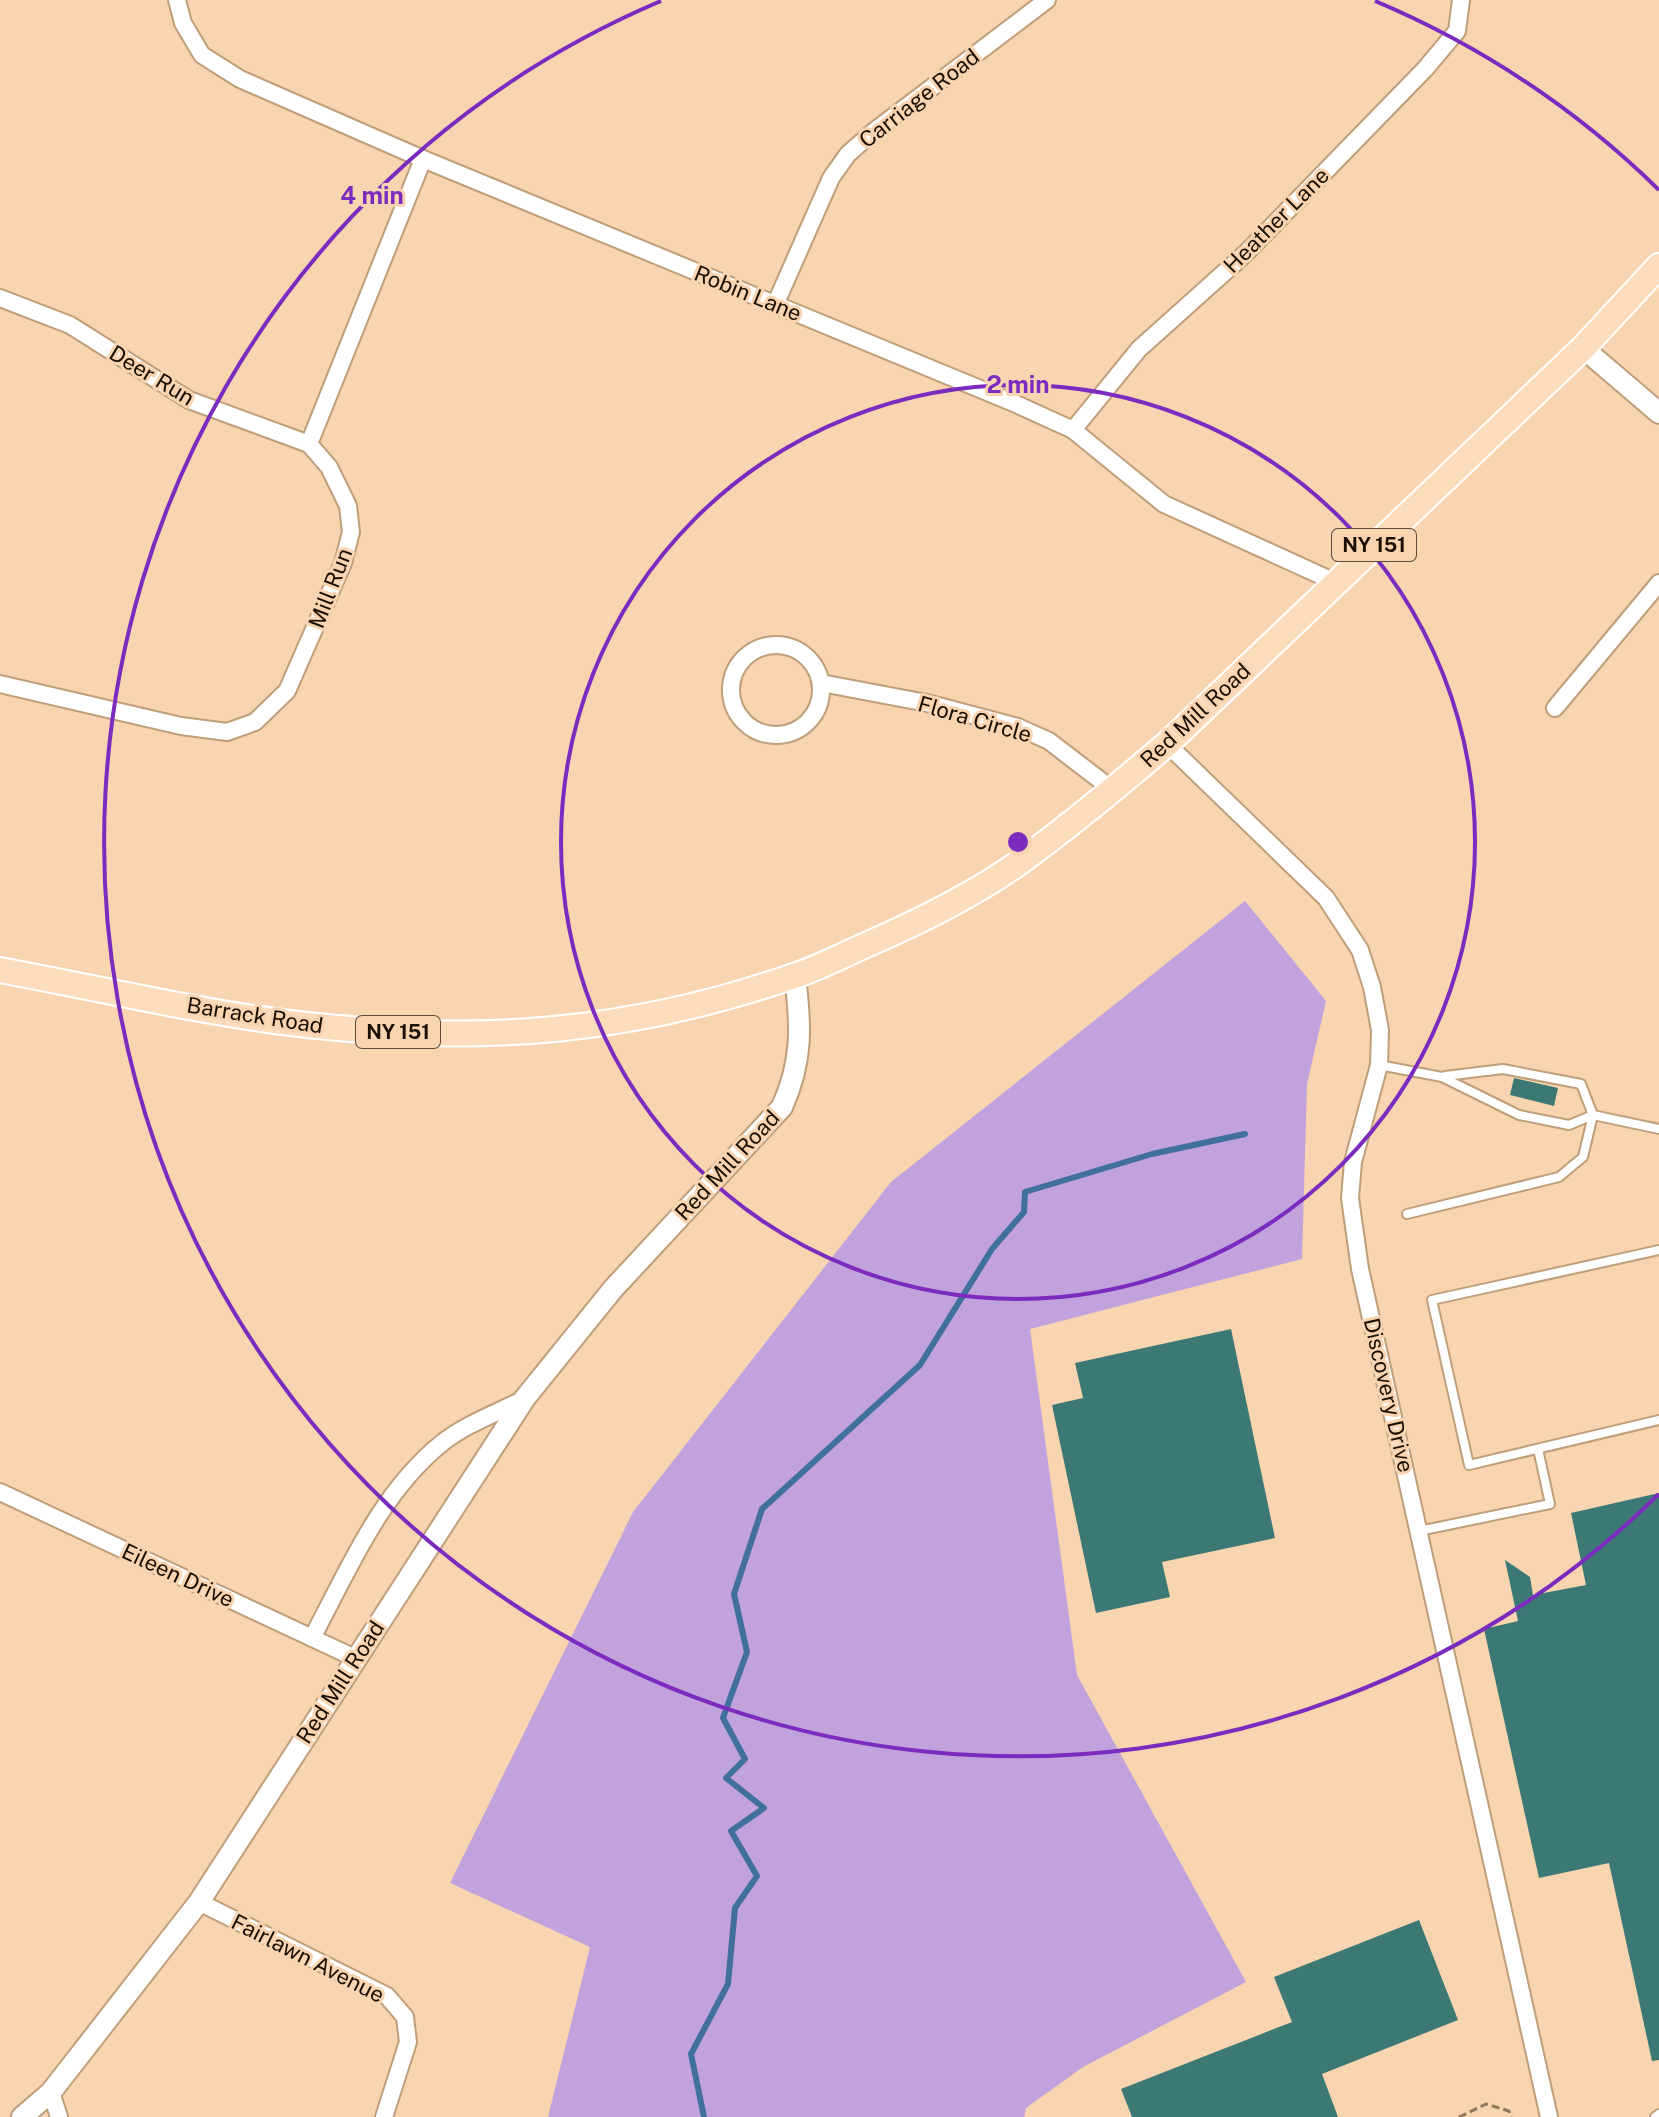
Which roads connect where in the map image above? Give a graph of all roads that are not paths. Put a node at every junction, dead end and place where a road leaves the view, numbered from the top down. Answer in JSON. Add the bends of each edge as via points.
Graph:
{"nodes":[{"id":1,"x":177,"y":0,"type":"edge"},
{"id":2,"x":1047,"y":0,"type":"edge"},
{"id":3,"x":1461,"y":0,"type":"edge"},
{"id":4,"x":423,"y":159,"type":"junction"},
{"id":5,"x":1659,"y":266,"type":"edge"},
{"id":6,"x":0,"y":298,"type":"edge"},
{"id":7,"x":775,"y":305,"type":"junction"},
{"id":8,"x":1583,"y":348,"type":"junction"},
{"id":9,"x":1659,"y":413,"type":"edge"},
{"id":10,"x":1073,"y":430,"type":"junction"},
{"id":11,"x":309,"y":444,"type":"junction"},
{"id":12,"x":1335,"y":582,"type":"junction"},
{"id":13,"x":1659,"y":583,"type":"edge"},
{"id":14,"x":821,"y":683,"type":"junction"},
{"id":15,"x":0,"y":684,"type":"edge"},
{"id":16,"x":1555,"y":708,"type":"dead end"},
{"id":17,"x":1167,"y":744,"type":"junction"},
{"id":18,"x":1113,"y":790,"type":"junction"},
{"id":19,"x":0,"y":970,"type":"edge"},
{"id":20,"x":795,"y":976,"type":"junction"},
{"id":21,"x":1379,"y":1065,"type":"junction"},
{"id":22,"x":1442,"y":1077,"type":"junction"},
{"id":23,"x":1593,"y":1115,"type":"junction"},
{"id":24,"x":1659,"y":1129,"type":"edge"},
{"id":25,"x":1407,"y":1214,"type":"dead end"},
{"id":26,"x":1659,"y":1250,"type":"edge"},
{"id":27,"x":525,"y":1398,"type":"junction"},
{"id":28,"x":1659,"y":1420,"type":"edge"},
{"id":29,"x":1538,"y":1449,"type":"junction"},
{"id":30,"x":0,"y":1492,"type":"edge"},
{"id":31,"x":1419,"y":1531,"type":"junction"},
{"id":32,"x":312,"y":1638,"type":"junction"},
{"id":33,"x":355,"y":1658,"type":"junction"},
{"id":34,"x":199,"y":1902,"type":"junction"},
{"id":35,"x":51,"y":2092,"type":"junction"},
{"id":36,"x":22,"y":2117,"type":"edge"},
{"id":37,"x":59,"y":2117,"type":"edge"},
{"id":38,"x":384,"y":2117,"type":"edge"},
{"id":39,"x":1549,"y":2117,"type":"edge"}],
"edges":[{"from":1,"to":4,"type":"street","name":"Robin Lane","via":[[183,23],[202,55],[240,79]]},
{"from":2,"to":7,"type":"street","name":"Carriage Road","via":[[848,154],[831,178]]},
{"from":3,"to":10,"type":"street","name":"Heather Lane","via":[[1457,31],[1425,69],[1246,253],[1139,349]]},
{"from":4,"to":7,"type":"street","name":"Robin Lane"},
{"from":4,"to":11,"type":"street"},
{"from":5,"to":8,"type":"main road","name":"Red Mill Road","number":"NY 151"},
{"from":6,"to":11,"type":"street","name":"Deer Run","via":[[70,325],[189,400]]},
{"from":7,"to":10,"type":"street","name":"Robin Lane"},
{"from":8,"to":9,"type":"street"},
{"from":8,"to":12,"type":"main road","name":"Red Mill Road","number":"NY 151"},
{"from":10,"to":12,"type":"street","name":"Robin Lane","via":[[1164,504]]},
{"from":11,"to":15,"type":"street","name":"Mill Run","via":[[329,467],[348,506],[351,532],[343,563],[287,691],[255,722],[227,732],[181,726]]},
{"from":12,"to":17,"type":"main road","name":"Red Mill Road","number":"NY 151"},
{"from":13,"to":16,"type":"street"},
{"from":14,"to":14,"type":"street","via":[[807,657],[780,645],[765,646],[740,663],[733,676],[733,706],[752,729],[780,736],[807,724],[821,698]]},
{"from":14,"to":18,"type":"street","name":"Flora Circle","via":[[1018,727],[1049,741]]},
{"from":17,"to":18,"type":"main road","name":"Red Mill Road","number":"NY 151"},
{"from":17,"to":21,"type":"street","name":"Discovery Drive","via":[[1326,898],[1360,950],[1372,987],[1380,1030]]},
{"from":18,"to":20,"type":"main road","name":"Red Mill Road","number":"NY 151","via":[[1018,864],[910,926]]},
{"from":19,"to":20,"type":"main road","name":"Barrack Road","number":"NY 151","via":[[326,1027],[490,1035],[635,1019]]},
{"from":20,"to":27,"type":"street","name":"Red Mill Road","via":[[800,1047],[782,1107],[613,1289]]},
{"from":21,"to":22,"type":"lane"},
{"from":21,"to":31,"type":"street","name":"Discovery Drive","via":[[1353,1162],[1350,1198],[1360,1269]]},
{"from":22,"to":23,"type":"lane","via":[[1519,1115],[1569,1125]]},
{"from":22,"to":23,"type":"lane","via":[[1503,1069],[1581,1084]]},
{"from":23,"to":24,"type":"lane"},
{"from":23,"to":25,"type":"lane","via":[[1583,1157],[1559,1177]]},
{"from":26,"to":29,"type":"lane","via":[[1432,1300],[1469,1465]]},
{"from":27,"to":32,"type":"street","via":[[453,1435],[402,1481]]},
{"from":27,"to":33,"type":"street","name":"Red Mill Road"},
{"from":28,"to":29,"type":"lane"},
{"from":29,"to":31,"type":"lane","via":[[1550,1504]]},
{"from":30,"to":32,"type":"street","name":"Eileen Drive"},
{"from":31,"to":39,"type":"street","name":"Discovery Drive"},
{"from":32,"to":33,"type":"street","name":"Eileen Drive"},
{"from":33,"to":34,"type":"street","name":"Red Mill Road"},
{"from":34,"to":35,"type":"street","name":"Red Mill Road"},
{"from":34,"to":38,"type":"street","name":"Fairlawn Avenue","via":[[387,1996],[405,2017],[408,2042]]},
{"from":35,"to":36,"type":"street","name":"Red Mill Road"},
{"from":35,"to":37,"type":"street"}]}
